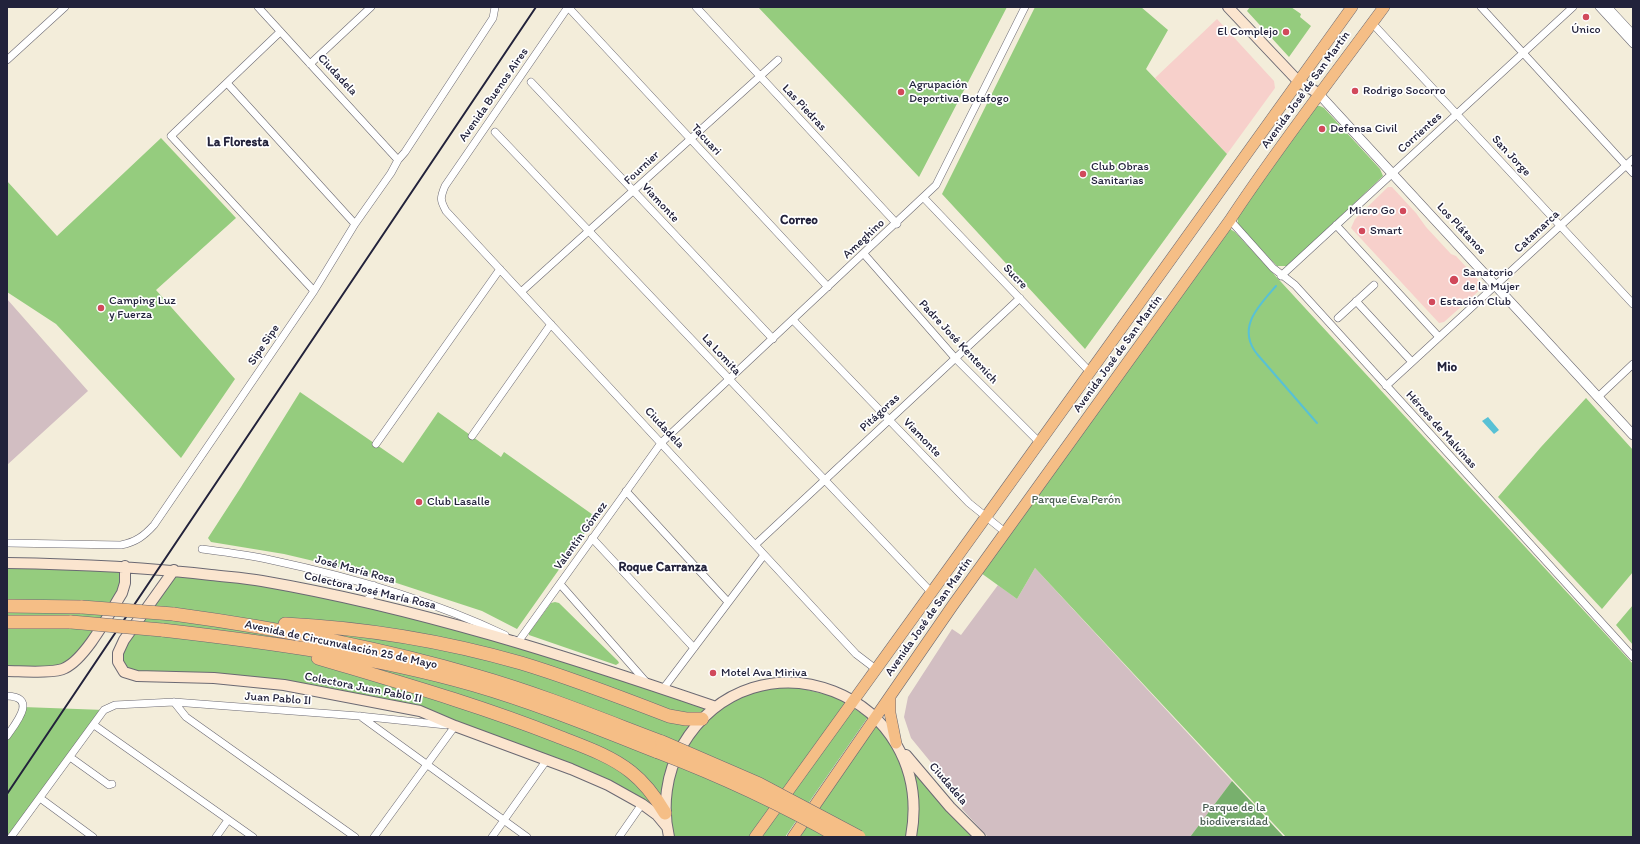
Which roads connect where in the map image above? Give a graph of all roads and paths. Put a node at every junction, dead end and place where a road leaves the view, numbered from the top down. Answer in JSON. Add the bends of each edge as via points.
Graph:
{"nodes":[{"id":1,"x":65,"y":7,"type":"edge"},
{"id":2,"x":258,"y":7,"type":"edge"},
{"id":3,"x":371,"y":7,"type":"edge"},
{"id":4,"x":495,"y":7,"type":"edge"},
{"id":5,"x":568,"y":7,"type":"edge"},
{"id":6,"x":696,"y":7,"type":"edge"},
{"id":7,"x":1025,"y":7,"type":"edge"},
{"id":8,"x":1228,"y":7,"type":"edge"},
{"id":9,"x":1352,"y":7,"type":"edge"},
{"id":10,"x":1384,"y":7,"type":"edge"},
{"id":11,"x":1481,"y":7,"type":"edge"},
{"id":12,"x":1573,"y":7,"type":"edge"},
{"id":13,"x":1599,"y":7,"type":"edge"},
{"id":14,"x":1608,"y":7,"type":"edge"},
{"id":15,"x":1372,"y":23,"type":"junction"},
{"id":16,"x":280,"y":32,"type":"junction"},
{"id":17,"x":1633,"y":34,"type":"edge"},
{"id":18,"x":1633,"y":44,"type":"edge"},
{"id":19,"x":1523,"y":53,"type":"junction"},
{"id":20,"x":7,"y":60,"type":"edge"},
{"id":21,"x":778,"y":60,"type":"dead end"},
{"id":22,"x":310,"y":64,"type":"junction"},
{"id":23,"x":760,"y":76,"type":"junction"},
{"id":24,"x":1298,"y":81,"type":"junction"},
{"id":25,"x":531,"y":82,"type":"dead end"},
{"id":26,"x":227,"y":83,"type":"junction"},
{"id":27,"x":1318,"y":93,"type":"junction"},
{"id":28,"x":1457,"y":114,"type":"junction"},
{"id":29,"x":495,"y":132,"type":"dead end"},
{"id":30,"x":690,"y":138,"type":"junction"},
{"id":31,"x":1633,"y":158,"type":"edge"},
{"id":32,"x":398,"y":160,"type":"junction"},
{"id":33,"x":1626,"y":165,"type":"junction"},
{"id":34,"x":1392,"y":173,"type":"junction"},
{"id":35,"x":1633,"y":173,"type":"edge"},
{"id":36,"x":634,"y":190,"type":"junction"},
{"id":37,"x":441,"y":197,"type":"joint"},
{"id":38,"x":924,"y":198,"type":"junction"},
{"id":39,"x":1230,"y":220,"type":"junction"},
{"id":40,"x":355,"y":224,"type":"junction"},
{"id":41,"x":897,"y":224,"type":"junction"},
{"id":42,"x":1336,"y":225,"type":"junction"},
{"id":43,"x":1560,"y":225,"type":"junction"},
{"id":44,"x":589,"y":232,"type":"junction"},
{"id":45,"x":864,"y":254,"type":"junction"},
{"id":46,"x":500,"y":269,"type":"junction"},
{"id":47,"x":1282,"y":276,"type":"junction"},
{"id":48,"x":1374,"y":285,"type":"dead end"},
{"id":49,"x":1495,"y":285,"type":"junction"},
{"id":50,"x":828,"y":288,"type":"junction"},
{"id":51,"x":314,"y":292,"type":"junction"},
{"id":52,"x":522,"y":292,"type":"junction"},
{"id":53,"x":1020,"y":298,"type":"junction"},
{"id":54,"x":1356,"y":301,"type":"junction"},
{"id":55,"x":1633,"y":304,"type":"edge"},
{"id":56,"x":1338,"y":318,"type":"dead end"},
{"id":57,"x":793,"y":320,"type":"junction"},
{"id":58,"x":551,"y":324,"type":"junction"},
{"id":59,"x":1439,"y":337,"type":"junction"},
{"id":60,"x":773,"y":338,"type":"junction"},
{"id":61,"x":955,"y":358,"type":"junction"},
{"id":62,"x":1412,"y":362,"type":"junction"},
{"id":63,"x":1633,"y":364,"type":"edge"},
{"id":64,"x":1089,"y":371,"type":"junction"},
{"id":65,"x":729,"y":379,"type":"junction"},
{"id":66,"x":1386,"y":386,"type":"junction"},
{"id":67,"x":1598,"y":397,"type":"junction"},
{"id":68,"x":889,"y":420,"type":"junction"},
{"id":69,"x":1633,"y":435,"type":"edge"},
{"id":70,"x":472,"y":436,"type":"dead end"},
{"id":71,"x":1039,"y":442,"type":"junction"},
{"id":72,"x":661,"y":443,"type":"junction"},
{"id":73,"x":376,"y":444,"type":"dead end"},
{"id":74,"x":824,"y":480,"type":"junction"},
{"id":75,"x":626,"y":491,"type":"junction"},
{"id":76,"x":986,"y":518,"type":"junction"},
{"id":77,"x":1005,"y":532,"type":"junction"},
{"id":78,"x":592,"y":538,"type":"junction"},
{"id":79,"x":7,"y":543,"type":"edge"},
{"id":80,"x":755,"y":545,"type":"junction"},
{"id":81,"x":202,"y":549,"type":"dead end"},
{"id":82,"x":764,"y":554,"type":"junction"},
{"id":83,"x":7,"y":563,"type":"edge"},
{"id":84,"x":125,"y":566,"type":"junction"},
{"id":85,"x":174,"y":570,"type":"junction"},
{"id":86,"x":560,"y":584,"type":"junction"},
{"id":87,"x":373,"y":585,"type":"junction"},
{"id":88,"x":931,"y":592,"type":"junction"},
{"id":89,"x":365,"y":602,"type":"junction"},
{"id":90,"x":728,"y":602,"type":"junction"},
{"id":91,"x":7,"y":606,"type":"edge"},
{"id":92,"x":7,"y":622,"type":"edge"},
{"id":93,"x":236,"y":622,"type":"junction"},
{"id":94,"x":253,"y":640,"type":"junction"},
{"id":95,"x":518,"y":642,"type":"junction"},
{"id":96,"x":694,"y":648,"type":"junction"},
{"id":97,"x":1633,"y":657,"type":"edge"},
{"id":98,"x":876,"y":670,"type":"junction"},
{"id":99,"x":7,"y":671,"type":"edge"},
{"id":100,"x":648,"y":684,"type":"junction"},
{"id":101,"x":663,"y":689,"type":"junction"},
{"id":102,"x":7,"y":696,"type":"edge"},
{"id":103,"x":890,"y":696,"type":"junction"},
{"id":104,"x":854,"y":700,"type":"junction"},
{"id":105,"x":174,"y":702,"type":"junction"},
{"id":106,"x":716,"y":707,"type":"junction"},
{"id":107,"x":359,"y":716,"type":"junction"},
{"id":108,"x":875,"y":717,"type":"junction"},
{"id":109,"x":702,"y":719,"type":"junction"},
{"id":110,"x":94,"y":725,"type":"junction"},
{"id":111,"x":454,"y":726,"type":"junction"},
{"id":112,"x":7,"y":736,"type":"edge"},
{"id":113,"x":897,"y":745,"type":"junction"},
{"id":114,"x":660,"y":747,"type":"junction"},
{"id":115,"x":70,"y":757,"type":"junction"},
{"id":116,"x":546,"y":761,"type":"junction"},
{"id":117,"x":427,"y":765,"type":"junction"},
{"id":118,"x":112,"y":784,"type":"dead end"},
{"id":119,"x":40,"y":798,"type":"junction"},
{"id":120,"x":642,"y":804,"type":"junction"},
{"id":121,"x":666,"y":813,"type":"junction"},
{"id":122,"x":228,"y":820,"type":"junction"},
{"id":123,"x":504,"y":820,"type":"junction"},
{"id":124,"x":668,"y":832,"type":"edge"},
{"id":125,"x":7,"y":835,"type":"edge"},
{"id":126,"x":10,"y":837,"type":"edge"},
{"id":127,"x":93,"y":837,"type":"edge"},
{"id":128,"x":216,"y":837,"type":"edge"},
{"id":129,"x":253,"y":837,"type":"edge"},
{"id":130,"x":355,"y":837,"type":"edge"},
{"id":131,"x":374,"y":837,"type":"edge"},
{"id":132,"x":492,"y":837,"type":"edge"},
{"id":133,"x":527,"y":837,"type":"edge"},
{"id":134,"x":619,"y":837,"type":"edge"},
{"id":135,"x":755,"y":837,"type":"edge"},
{"id":136,"x":793,"y":837,"type":"edge"},
{"id":137,"x":839,"y":837,"type":"edge"},
{"id":138,"x":859,"y":837,"type":"edge"},
{"id":139,"x":911,"y":837,"type":"edge"},
{"id":140,"x":980,"y":837,"type":"edge"}],
"edges":[{"from":1,"to":20,"type":"street"},
{"from":2,"to":16,"type":"street","name":"Ciudadela"},
{"from":3,"to":22,"type":"street"},
{"from":4,"to":32,"type":"street","name":"Sipe Sipe","via":[[493,18]]},
{"from":5,"to":30,"type":"street","name":"Tacuari"},
{"from":5,"to":37,"type":"street","name":"Avenida Buenos Aires","via":[[444,186]]},
{"from":6,"to":23,"type":"street","name":"Las Piedras"},
{"from":7,"to":38,"type":"street","name":"Ameghino","via":[[936,185]]},
{"from":8,"to":24,"type":"main road","name":"Los Plátanos"},
{"from":9,"to":24,"type":"main road","name":"Avenida José de San Martín"},
{"from":10,"to":15,"type":"main road","name":"Avenida José de San Martín"},
{"from":11,"to":19,"type":"street"},
{"from":12,"to":19,"type":"street","name":"Corrientes"},
{"from":13,"to":18,"type":"street"},
{"from":14,"to":17,"type":"street"},
{"from":15,"to":27,"type":"main road","name":"Avenida José de San Martín"},
{"from":15,"to":28,"type":"street","name":"San Jorge"},
{"from":16,"to":22,"type":"street","name":"Ciudadela"},
{"from":16,"to":26,"type":"street"},
{"from":19,"to":28,"type":"street","name":"Corrientes"},
{"from":19,"to":33,"type":"street"},
{"from":21,"to":23,"type":"street","name":"Fournier"},
{"from":22,"to":32,"type":"street","name":"Ciudadela"},
{"from":23,"to":30,"type":"street","name":"Fournier"},
{"from":23,"to":41,"type":"street","name":"Las Piedras"},
{"from":24,"to":27,"type":"main road","name":"Los Plátanos"},
{"from":24,"to":64,"type":"main road","name":"Avenida José de San Martín"},
{"from":25,"to":36,"type":"street","name":"Viamonte"},
{"from":26,"to":40,"type":"street"},
{"from":26,"to":51,"type":"street","via":[[171,136]]},
{"from":27,"to":34,"type":"street","name":"Los Plátanos"},
{"from":27,"to":39,"type":"main road","name":"Avenida José de San Martín"},
{"from":28,"to":34,"type":"street","name":"Corrientes"},
{"from":28,"to":43,"type":"street","name":"San Jorge"},
{"from":29,"to":44,"type":"street","name":"La Lomita"},
{"from":30,"to":36,"type":"street","name":"Fournier"},
{"from":30,"to":50,"type":"street","name":"Tacuari"},
{"from":31,"to":33,"type":"street","name":"Catamarca"},
{"from":32,"to":40,"type":"street","name":"Sipe Sipe"},
{"from":33,"to":35,"type":"street"},
{"from":33,"to":43,"type":"street","name":"Catamarca"},
{"from":34,"to":42,"type":"street","name":"Corrientes"},
{"from":34,"to":49,"type":"street","name":"Los Plátanos"},
{"from":36,"to":44,"type":"street","name":"Fournier"},
{"from":36,"to":60,"type":"street","name":"Viamonte"},
{"from":37,"to":46,"type":"street","name":"Ciudadela","via":[[446,211]]},
{"from":38,"to":41,"type":"street","name":"Ameghino"},
{"from":38,"to":53,"type":"street","name":"Sucre"},
{"from":39,"to":47,"type":"street","name":"Héroes de Malvinas"},
{"from":39,"to":77,"type":"main road","name":"Avenida José de San Martín"},
{"from":40,"to":51,"type":"street","name":"Sipe Sipe"},
{"from":41,"to":45,"type":"street","name":"Ameghino"},
{"from":42,"to":47,"type":"street","name":"Corrientes"},
{"from":42,"to":59,"type":"street"},
{"from":43,"to":49,"type":"street","name":"Catamarca"},
{"from":43,"to":55,"type":"street","name":"San Jorge"},
{"from":44,"to":52,"type":"street","name":"Fournier"},
{"from":44,"to":65,"type":"street","name":"La Lomita"},
{"from":45,"to":50,"type":"street","name":"Ameghino"},
{"from":45,"to":61,"type":"street","name":"Padre José Kentenich"},
{"from":46,"to":52,"type":"street","name":"Ciudadela"},
{"from":46,"to":73,"type":"street"},
{"from":47,"to":66,"type":"street","name":"Héroes de Malvinas","via":[[1295,285]]},
{"from":48,"to":54,"type":"street"},
{"from":49,"to":59,"type":"street","name":"Catamarca"},
{"from":49,"to":67,"type":"street","name":"Los Plátanos"},
{"from":50,"to":57,"type":"street","name":"Ameghino"},
{"from":51,"to":79,"type":"street","name":"Sipe Sipe","via":[[154,525],[142,537],[122,546]]},
{"from":52,"to":58,"type":"street","name":"Ciudadela"},
{"from":53,"to":61,"type":"street","name":"Pitágoras"},
{"from":53,"to":64,"type":"street","name":"Sucre"},
{"from":54,"to":56,"type":"street"},
{"from":54,"to":62,"type":"street"},
{"from":57,"to":60,"type":"street","name":"Ameghino"},
{"from":57,"to":68,"type":"street","name":"Viamonte"},
{"from":58,"to":70,"type":"street"},
{"from":58,"to":72,"type":"street","name":"Ciudadela"},
{"from":59,"to":62,"type":"street","name":"Catamarca"},
{"from":60,"to":65,"type":"street","name":"Ameghino"},
{"from":61,"to":68,"type":"street","name":"Pitágoras"},
{"from":61,"to":71,"type":"street","name":"Padre José Kentenich"},
{"from":62,"to":66,"type":"street","name":"Catamarca"},
{"from":63,"to":67,"type":"street"},
{"from":64,"to":71,"type":"main road","name":"Avenida José de San Martín"},
{"from":65,"to":72,"type":"street","name":"Ameghino"},
{"from":65,"to":74,"type":"street","name":"La Lomita"},
{"from":66,"to":97,"type":"street","name":"Héroes de Malvinas"},
{"from":67,"to":69,"type":"street","name":"Los Plátanos"},
{"from":68,"to":74,"type":"street","name":"Pitágoras"},
{"from":68,"to":76,"type":"street","name":"Viamonte"},
{"from":71,"to":76,"type":"main road","name":"Avenida José de San Martín"},
{"from":72,"to":75,"type":"street","name":"Valentín Gómez"},
{"from":72,"to":80,"type":"street","name":"Ciudadela"},
{"from":74,"to":80,"type":"street","name":"Pitágoras"},
{"from":74,"to":88,"type":"street","name":"La Lomita"},
{"from":75,"to":78,"type":"street","name":"Valentín Gómez"},
{"from":75,"to":90,"type":"street"},
{"from":76,"to":77,"type":"street","name":"Viamonte"},
{"from":76,"to":88,"type":"main road","name":"Avenida José de San Martín"},
{"from":77,"to":103,"type":"main road","name":"Avenida José de San Martín"},
{"from":78,"to":86,"type":"street","name":"Valentín Gómez"},
{"from":78,"to":96,"type":"street"},
{"from":80,"to":82,"type":"street","name":"Ciudadela"},
{"from":81,"to":87,"type":"street","name":"José María Rosa","via":[[271,560]]},
{"from":82,"to":90,"type":"street"},
{"from":82,"to":98,"type":"street","name":"Ciudadela","via":[[856,654]]},
{"from":83,"to":84,"type":"main road","name":"Colectora José María Rosa"},
{"from":84,"to":85,"type":"main road","name":"Colectora José María Rosa"},
{"from":84,"to":99,"type":"main road","via":[[126,583],[122,593],[81,657],[64,669]]},
{"from":85,"to":89,"type":"main road","name":"Colectora José María Rosa","via":[[261,581]]},
{"from":85,"to":111,"type":"main road","name":"Colectora Juan Pablo II","via":[[124,640],[118,653],[118,662],[124,672],[136,676],[214,678],[284,686],[420,711]]},
{"from":86,"to":95,"type":"street","name":"Valentín Gómez"},
{"from":86,"to":100,"type":"street"},
{"from":87,"to":89,"type":"street","via":[[372,595]]},
{"from":87,"to":95,"type":"street","name":"José María Rosa","via":[[445,610]]},
{"from":88,"to":98,"type":"main road","name":"Avenida José de San Martín"},
{"from":89,"to":95,"type":"main road","name":"Colectora José María Rosa"},
{"from":90,"to":96,"type":"street"},
{"from":91,"to":93,"type":"highway","name":"Avenida de Circunvalación 25 de Mayo","bridge":true,"via":[[82,607]]},
{"from":92,"to":94,"type":"highway","name":"Avenida de Circunvalación 25 de Mayo","bridge":true,"via":[[71,622]]},
{"from":93,"to":109,"type":"highway","via":[[353,629],[457,647],[521,663],[669,716]]},
{"from":93,"to":114,"type":"highway","name":"Avenida de Circunvalación 25 de Mayo","via":[[410,658],[478,676],[546,698]]},
{"from":94,"to":114,"type":"highway","name":"Avenida de Circunvalación 25 de Mayo","via":[[368,659],[474,685]]},
{"from":94,"to":121,"type":"highway","via":[[413,687],[532,726],[589,749],[631,772],[645,785]]},
{"from":95,"to":100,"type":"main road","name":"Colectora José María Rosa"},
{"from":96,"to":101,"type":"street"},
{"from":98,"to":104,"type":"main road","name":"Avenida José de San Martín"},
{"from":100,"to":101,"type":"main road","name":"Colectora José María Rosa"},
{"from":101,"to":106,"type":"main road","name":"Colectora José María Rosa"},
{"from":102,"to":112,"type":"street","via":[[20,699],[24,707],[23,713]]},
{"from":103,"to":108,"type":"main road","name":"Avenida José de San Martín"},
{"from":103,"to":113,"type":"main road","via":[[890,713]]},
{"from":104,"to":106,"type":"main road","via":[[817,686],[799,683],[778,684],[760,686],[740,693]]},
{"from":104,"to":108,"type":"main road"},
{"from":104,"to":135,"type":"main road","name":"Avenida José de San Martín"},
{"from":105,"to":107,"type":"street","name":"Juan Pablo II"},
{"from":105,"to":110,"type":"street","name":"Juan Pablo II","via":[[115,705],[104,710]]},
{"from":105,"to":130,"type":"street","via":[[186,717]]},
{"from":106,"to":109,"type":"main road"},
{"from":107,"to":111,"type":"street","name":"Juan Pablo II"},
{"from":107,"to":117,"type":"street"},
{"from":108,"to":113,"type":"main road"},
{"from":108,"to":136,"type":"main road","name":"Avenida José de San Martín"},
{"from":109,"to":121,"type":"main road","via":[[688,735],[670,772]]},
{"from":110,"to":115,"type":"street"},
{"from":110,"to":122,"type":"street"},
{"from":111,"to":116,"type":"main road","name":"Colectora Juan Pablo II"},
{"from":111,"to":117,"type":"street"},
{"from":113,"to":139,"type":"main road","via":[[907,765],[913,789],[914,820]]},
{"from":113,"to":140,"type":"main road","name":"Ciudadela","via":[[950,807]]},
{"from":114,"to":137,"type":"highway","bridge":true,"via":[[790,810]]},
{"from":114,"to":138,"type":"highway","bridge":true,"via":[[759,784]]},
{"from":115,"to":118,"type":"street","via":[[109,785]]},
{"from":115,"to":119,"type":"street"},
{"from":116,"to":120,"type":"main road","name":"Colectora Juan Pablo II","via":[[608,785]]},
{"from":116,"to":123,"type":"street"},
{"from":117,"to":123,"type":"street"},
{"from":117,"to":131,"type":"street"},
{"from":119,"to":126,"type":"street"},
{"from":119,"to":127,"type":"street"},
{"from":120,"to":124,"type":"main road","name":"Colectora Juan Pablo II","via":[[657,815]]},
{"from":120,"to":134,"type":"street"},
{"from":121,"to":124,"type":"main road"},
{"from":122,"to":128,"type":"street"},
{"from":122,"to":129,"type":"street"},
{"from":123,"to":132,"type":"street"},
{"from":123,"to":133,"type":"street"},
{"from":125,"to":126,"type":"street"}]}
